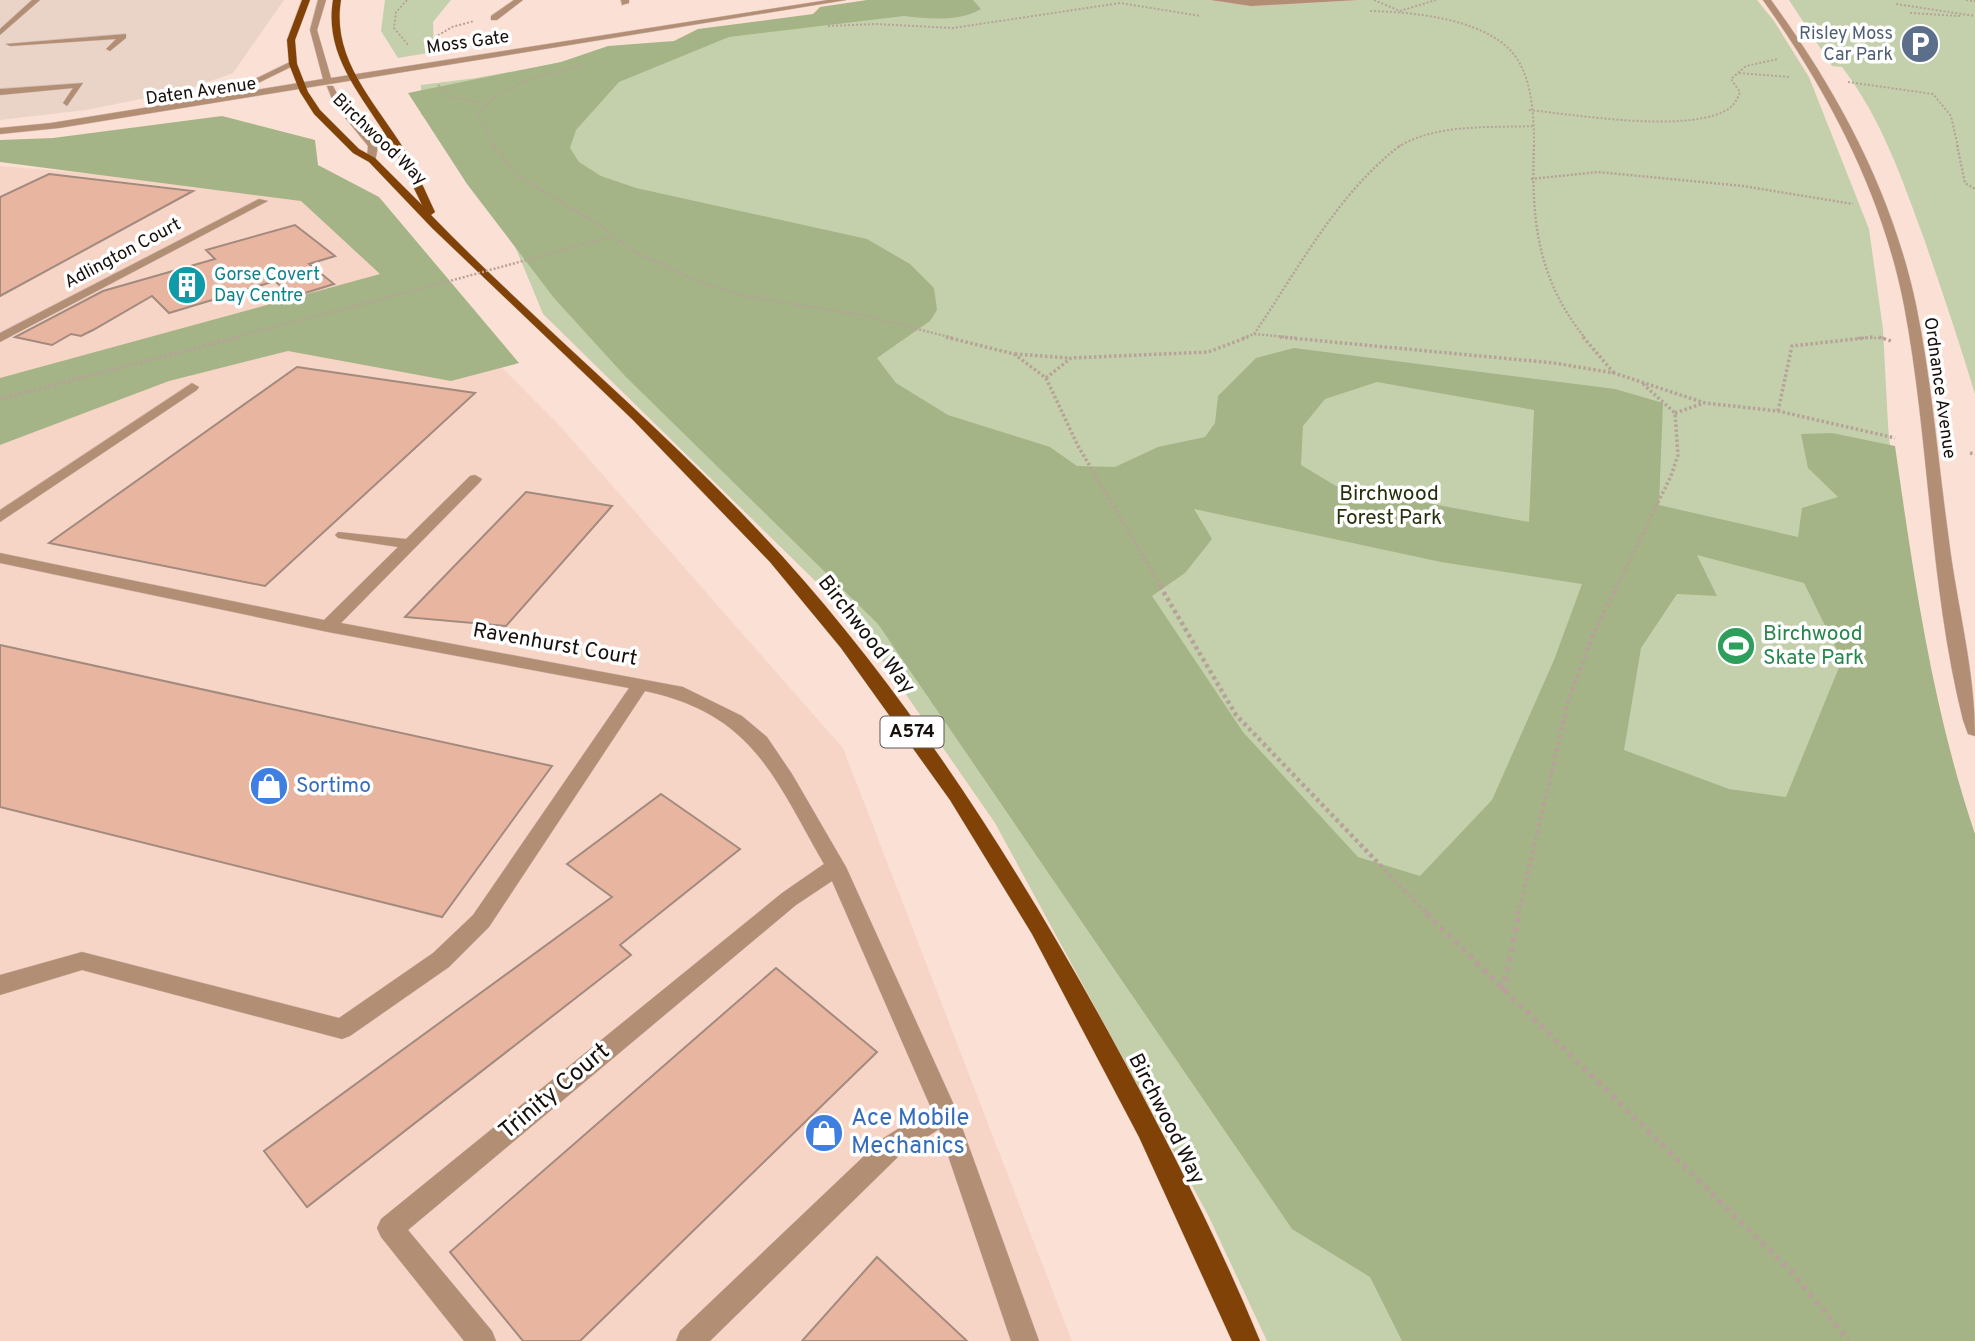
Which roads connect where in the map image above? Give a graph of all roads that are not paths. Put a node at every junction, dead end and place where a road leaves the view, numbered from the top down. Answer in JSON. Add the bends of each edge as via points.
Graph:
{"nodes":[{"id":1,"x":36,"y":0,"type":"edge"},
{"id":2,"x":306,"y":0,"type":"edge"},
{"id":3,"x":322,"y":0,"type":"edge"},
{"id":4,"x":337,"y":0,"type":"edge"},
{"id":5,"x":519,"y":0,"type":"edge"},
{"id":6,"x":842,"y":0,"type":"edge"},
{"id":7,"x":1215,"y":0,"type":"edge"},
{"id":8,"x":1353,"y":0,"type":"edge"},
{"id":9,"x":1767,"y":0,"type":"edge"},
{"id":10,"x":494,"y":18,"type":"road end"},
{"id":11,"x":132,"y":26,"type":"dead end"},
{"id":12,"x":0,"y":35,"type":"edge"},
{"id":13,"x":123,"y":36,"type":"junction"},
{"id":14,"x":10,"y":44,"type":"junction"},
{"id":15,"x":0,"y":48,"type":"edge"},
{"id":16,"x":110,"y":49,"type":"dead end"},
{"id":17,"x":293,"y":64,"type":"junction"},
{"id":18,"x":354,"y":79,"type":"junction"},
{"id":19,"x":328,"y":83,"type":"junction"},
{"id":20,"x":302,"y":88,"type":"junction"},
{"id":21,"x":0,"y":92,"type":"edge"},
{"id":22,"x":67,"y":103,"type":"dead end"},
{"id":23,"x":104,"y":117,"type":"junction"},
{"id":24,"x":50,"y":126,"type":"junction"},
{"id":25,"x":0,"y":131,"type":"edge"},
{"id":26,"x":372,"y":160,"type":"junction"},
{"id":27,"x":263,"y":201,"type":"dead end"},
{"id":28,"x":436,"y":226,"type":"junction"},
{"id":29,"x":0,"y":338,"type":"edge"},
{"id":30,"x":192,"y":387,"type":"dead end"},
{"id":31,"x":475,"y":479,"type":"dead end"},
{"id":32,"x":0,"y":517,"type":"edge"},
{"id":33,"x":343,"y":535,"type":"dead end"},
{"id":34,"x":408,"y":544,"type":"junction"},
{"id":35,"x":0,"y":558,"type":"edge"},
{"id":36,"x":328,"y":626,"type":"junction"},
{"id":37,"x":641,"y":684,"type":"junction"},
{"id":38,"x":1975,"y":729,"type":"edge"},
{"id":39,"x":836,"y":867,"type":"junction"},
{"id":40,"x":0,"y":985,"type":"edge"},
{"id":41,"x":945,"y":1114,"type":"junction"},
{"id":42,"x":482,"y":1341,"type":"edge"},
{"id":43,"x":690,"y":1341,"type":"edge"},
{"id":44,"x":1025,"y":1341,"type":"edge"},
{"id":45,"x":1246,"y":1341,"type":"edge"}],
"edges":[{"from":1,"to":12,"type":"street"},
{"from":2,"to":17,"type":"main road","name":"Birchwood Way","number":"A574","via":[[291,40]]},
{"from":3,"to":19,"type":"street","number":"A574","via":[[312,38]]},
{"from":4,"to":18,"type":"main road","name":"Birchwood Way","number":"A574","via":[[333,31]]},
{"from":5,"to":10,"type":"street"},
{"from":6,"to":18,"type":"street","name":"Moss Gate","via":[[492,63]]},
{"from":7,"to":8,"type":"street","via":[[1251,4]]},
{"from":9,"to":38,"type":"street","name":"Ordnance Avenue","via":[[1823,79],[1854,138],[1883,210],[1918,350],[1948,599]]},
{"from":11,"to":13,"type":"street"},
{"from":12,"to":14,"type":"street","via":[[12,40]]},
{"from":13,"to":14,"type":"street"},
{"from":13,"to":16,"type":"street"},
{"from":14,"to":15,"type":"street"},
{"from":17,"to":20,"type":"main road","name":"Birchwood Way","number":"A574"},
{"from":17,"to":23,"type":"street","via":[[246,85]]},
{"from":18,"to":19,"type":"street","name":"Daten Avenue"},
{"from":18,"to":28,"type":"main road","name":"Birchwood Way","number":"A574","via":[[399,149]]},
{"from":19,"to":20,"type":"street","name":"Daten Avenue"},
{"from":19,"to":26,"type":"street","number":"A574","via":[[338,104],[373,146]]},
{"from":20,"to":23,"type":"street","name":"Daten Avenue"},
{"from":20,"to":24,"type":"street","name":"Daten Avenue","via":[[127,119]]},
{"from":20,"to":26,"type":"main road","name":"Birchwood Way","number":"A574","via":[[317,112],[356,152]]},
{"from":21,"to":22,"type":"street","via":[[80,86]]},
{"from":23,"to":24,"type":"street","name":"Daten Avenue"},
{"from":24,"to":25,"type":"street","name":"Daten Avenue"},
{"from":26,"to":28,"type":"main road","name":"Birchwood Way","number":"A574"},
{"from":27,"to":29,"type":"street","name":"Adlington Court"},
{"from":28,"to":45,"type":"main road","name":"Birchwood Way","number":"A574","via":[[701,480],[776,559],[879,687],[957,795],[1040,928],[1148,1129]]},
{"from":30,"to":32,"type":"street"},
{"from":31,"to":34,"type":"street"},
{"from":33,"to":34,"type":"street"},
{"from":34,"to":36,"type":"street"},
{"from":35,"to":36,"type":"street","name":"Ravenhurst Court"},
{"from":36,"to":37,"type":"street","name":"Ravenhurst Court"},
{"from":37,"to":39,"type":"street","name":"Ravenhurst Court","via":[[683,693],[710,705],[760,742]]},
{"from":37,"to":40,"type":"street","via":[[481,921],[441,960],[342,1029],[82,961]]},
{"from":39,"to":41,"type":"street"},
{"from":39,"to":42,"type":"street","name":"Trinity Court","via":[[789,899],[390,1228]]},
{"from":41,"to":43,"type":"street","via":[[912,1130],[891,1147]]},
{"from":41,"to":44,"type":"street"}]}
